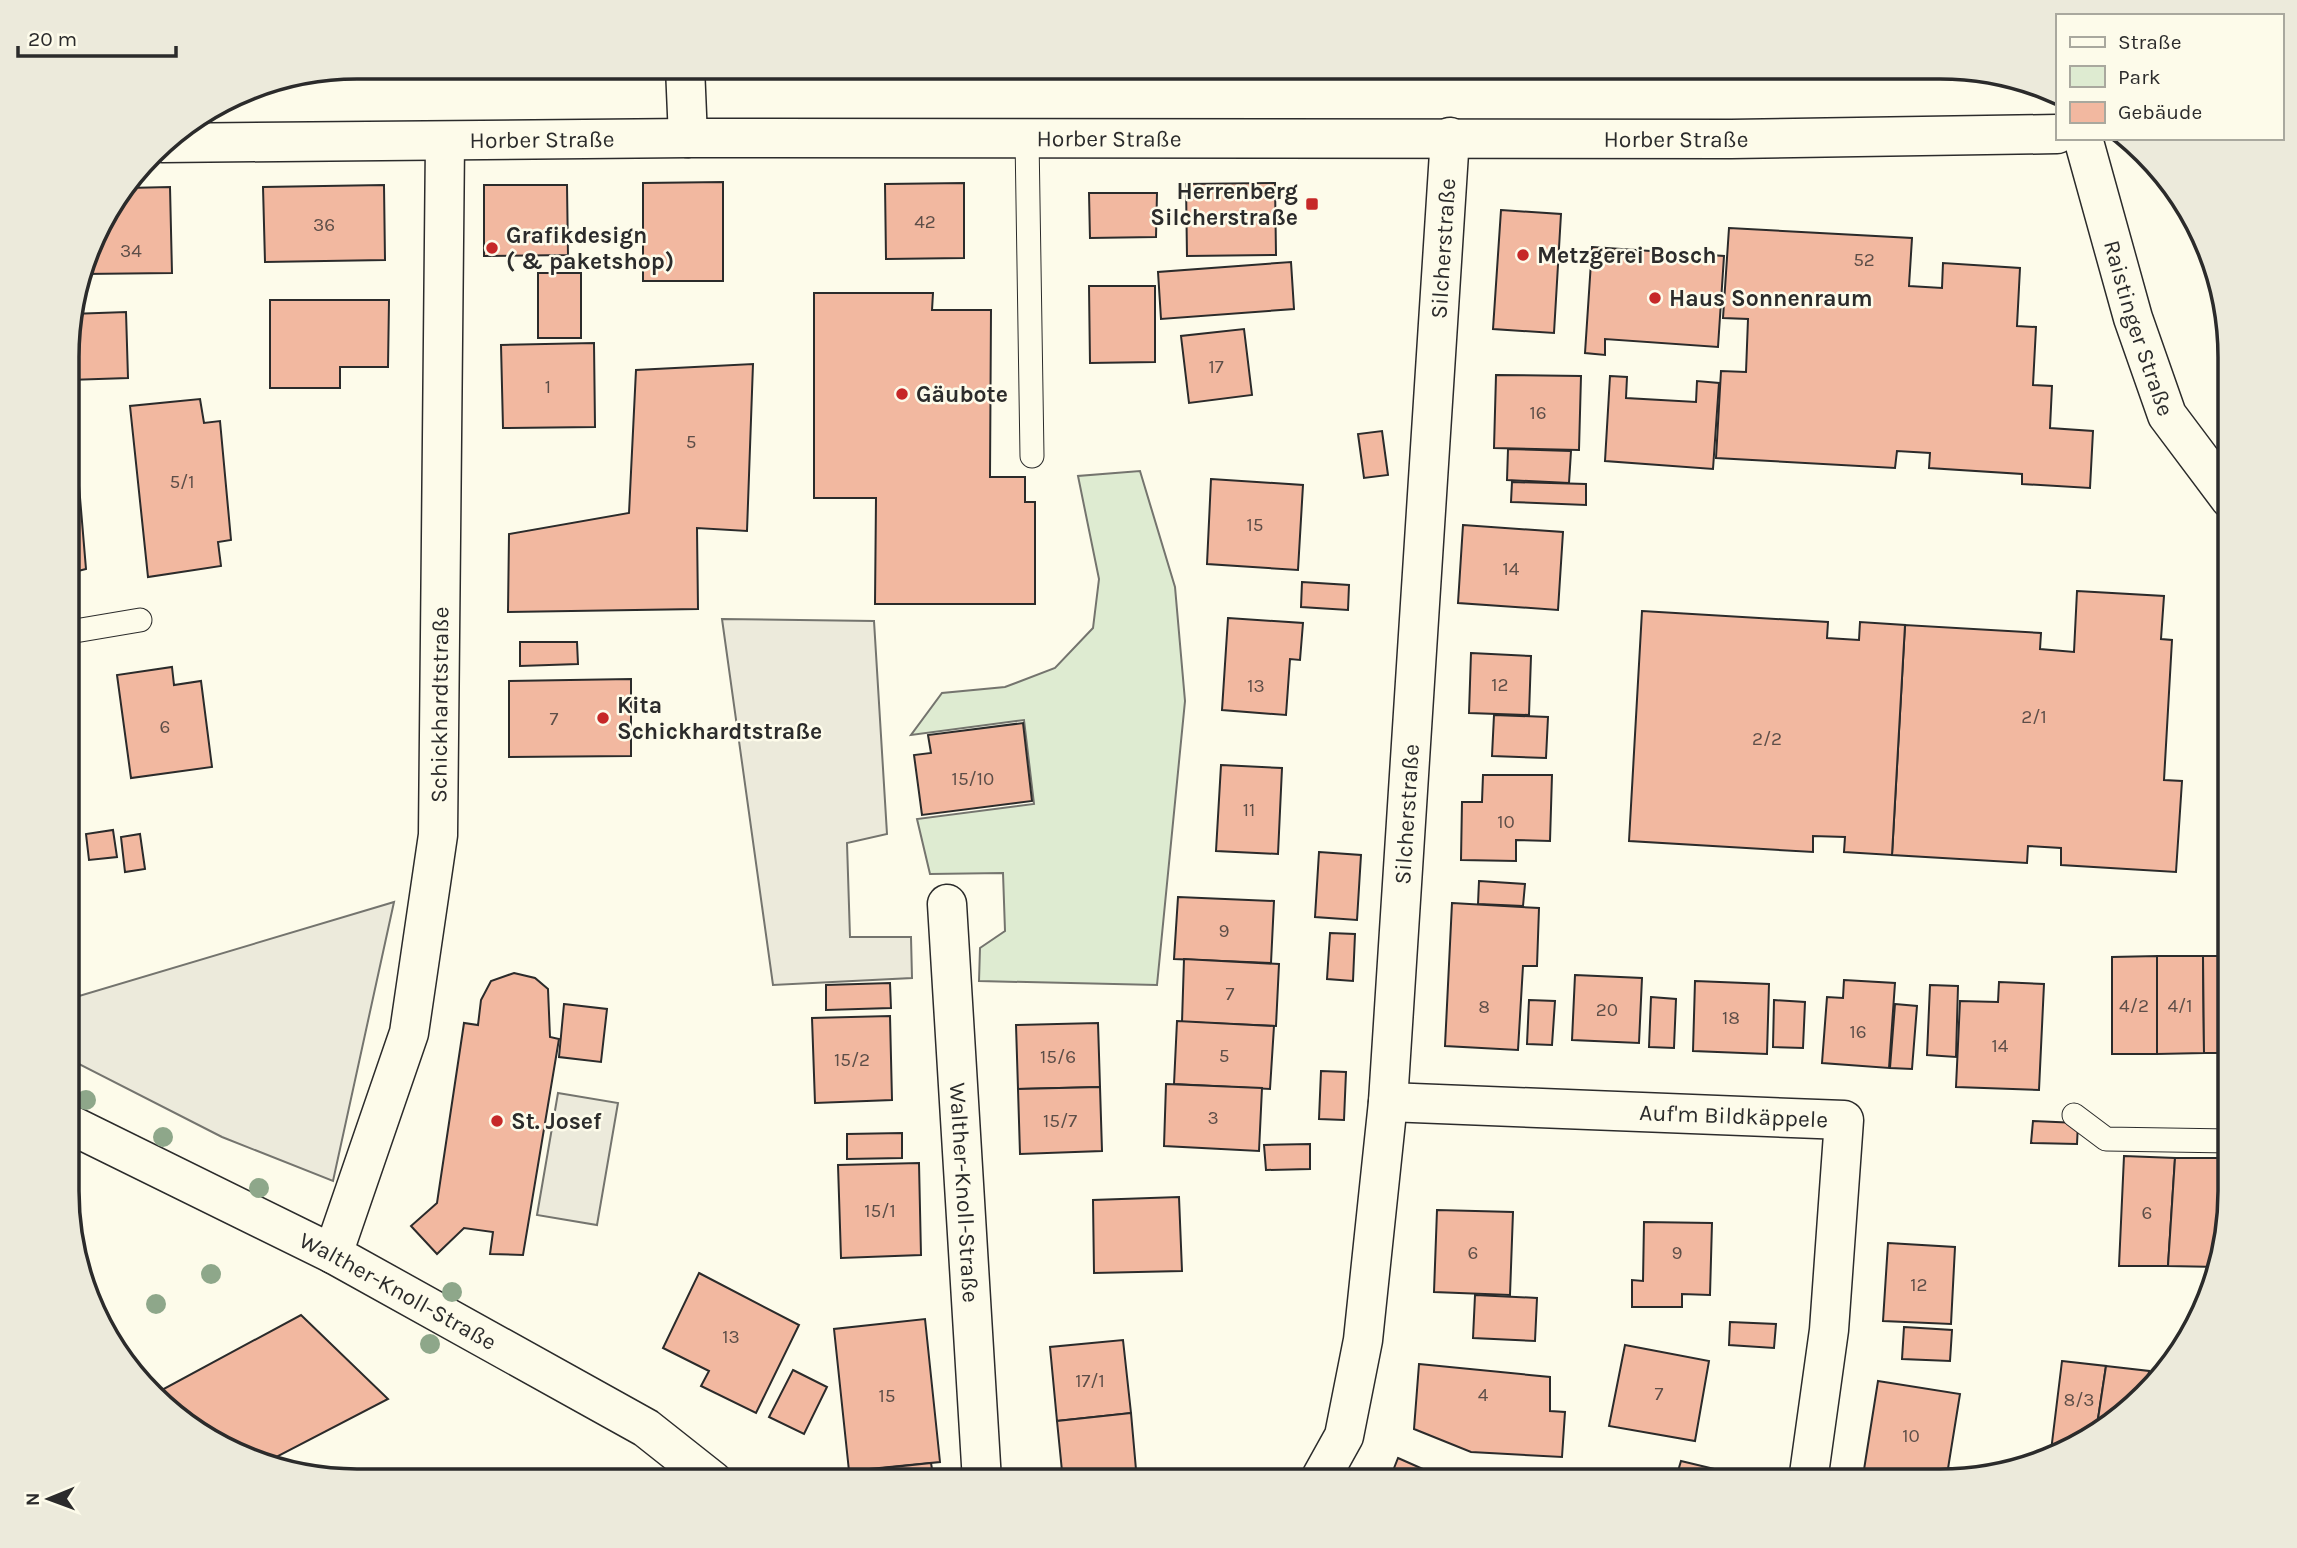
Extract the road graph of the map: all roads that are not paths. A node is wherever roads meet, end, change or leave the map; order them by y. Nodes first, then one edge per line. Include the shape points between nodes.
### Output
1 (686, 79) edge
2 (2056, 134) edge
3 (1450, 137) junction
4 (688, 138) junction
5 (1027, 138) junction
6 (2085, 140) edge
7 (445, 142) junction
8 (179, 143) edge
9 (1032, 456) dead end
10 (2218, 483) edge
11 (139, 620) dead end
12 (79, 630) edge
13 (947, 904) dead end
14 (1388, 1102) junction
15 (2074, 1115) dead end
16 (79, 1129) edge
17 (2218, 1140) edge
18 (332, 1254) junction
19 (698, 1469) edge
20 (981, 1469) edge
21 (1326, 1469) edge
22 (1810, 1469) edge

1 - 4 street
2 - 3 street, Horber Straße
3 - 5 street, Horber Straße
3 - 14 street, Silcherstraße
4 - 5 street, Horber Straße
4 - 7 street, Horber Straße
5 - 9 lane
6 - 10 street, Raistinger Straße via 2133,318 2167,415
7 - 8 street, Horber Straße
7 - 18 street, Schickhardtstraße via 438,835 409,1033
11 - 12 lane
13 - 20 street, Walther-Knoll-Straße
14 - 21 street, Silcherstraße via 1363,1340 1344,1436
14 - 22 street, Auf'm Bildkäppele via 1844,1120 1829,1330
15 - 17 lane via 2106,1139
16 - 18 street, Walther-Knoll-Straße
18 - 19 street, Walther-Knoll-Straße via 646,1428

